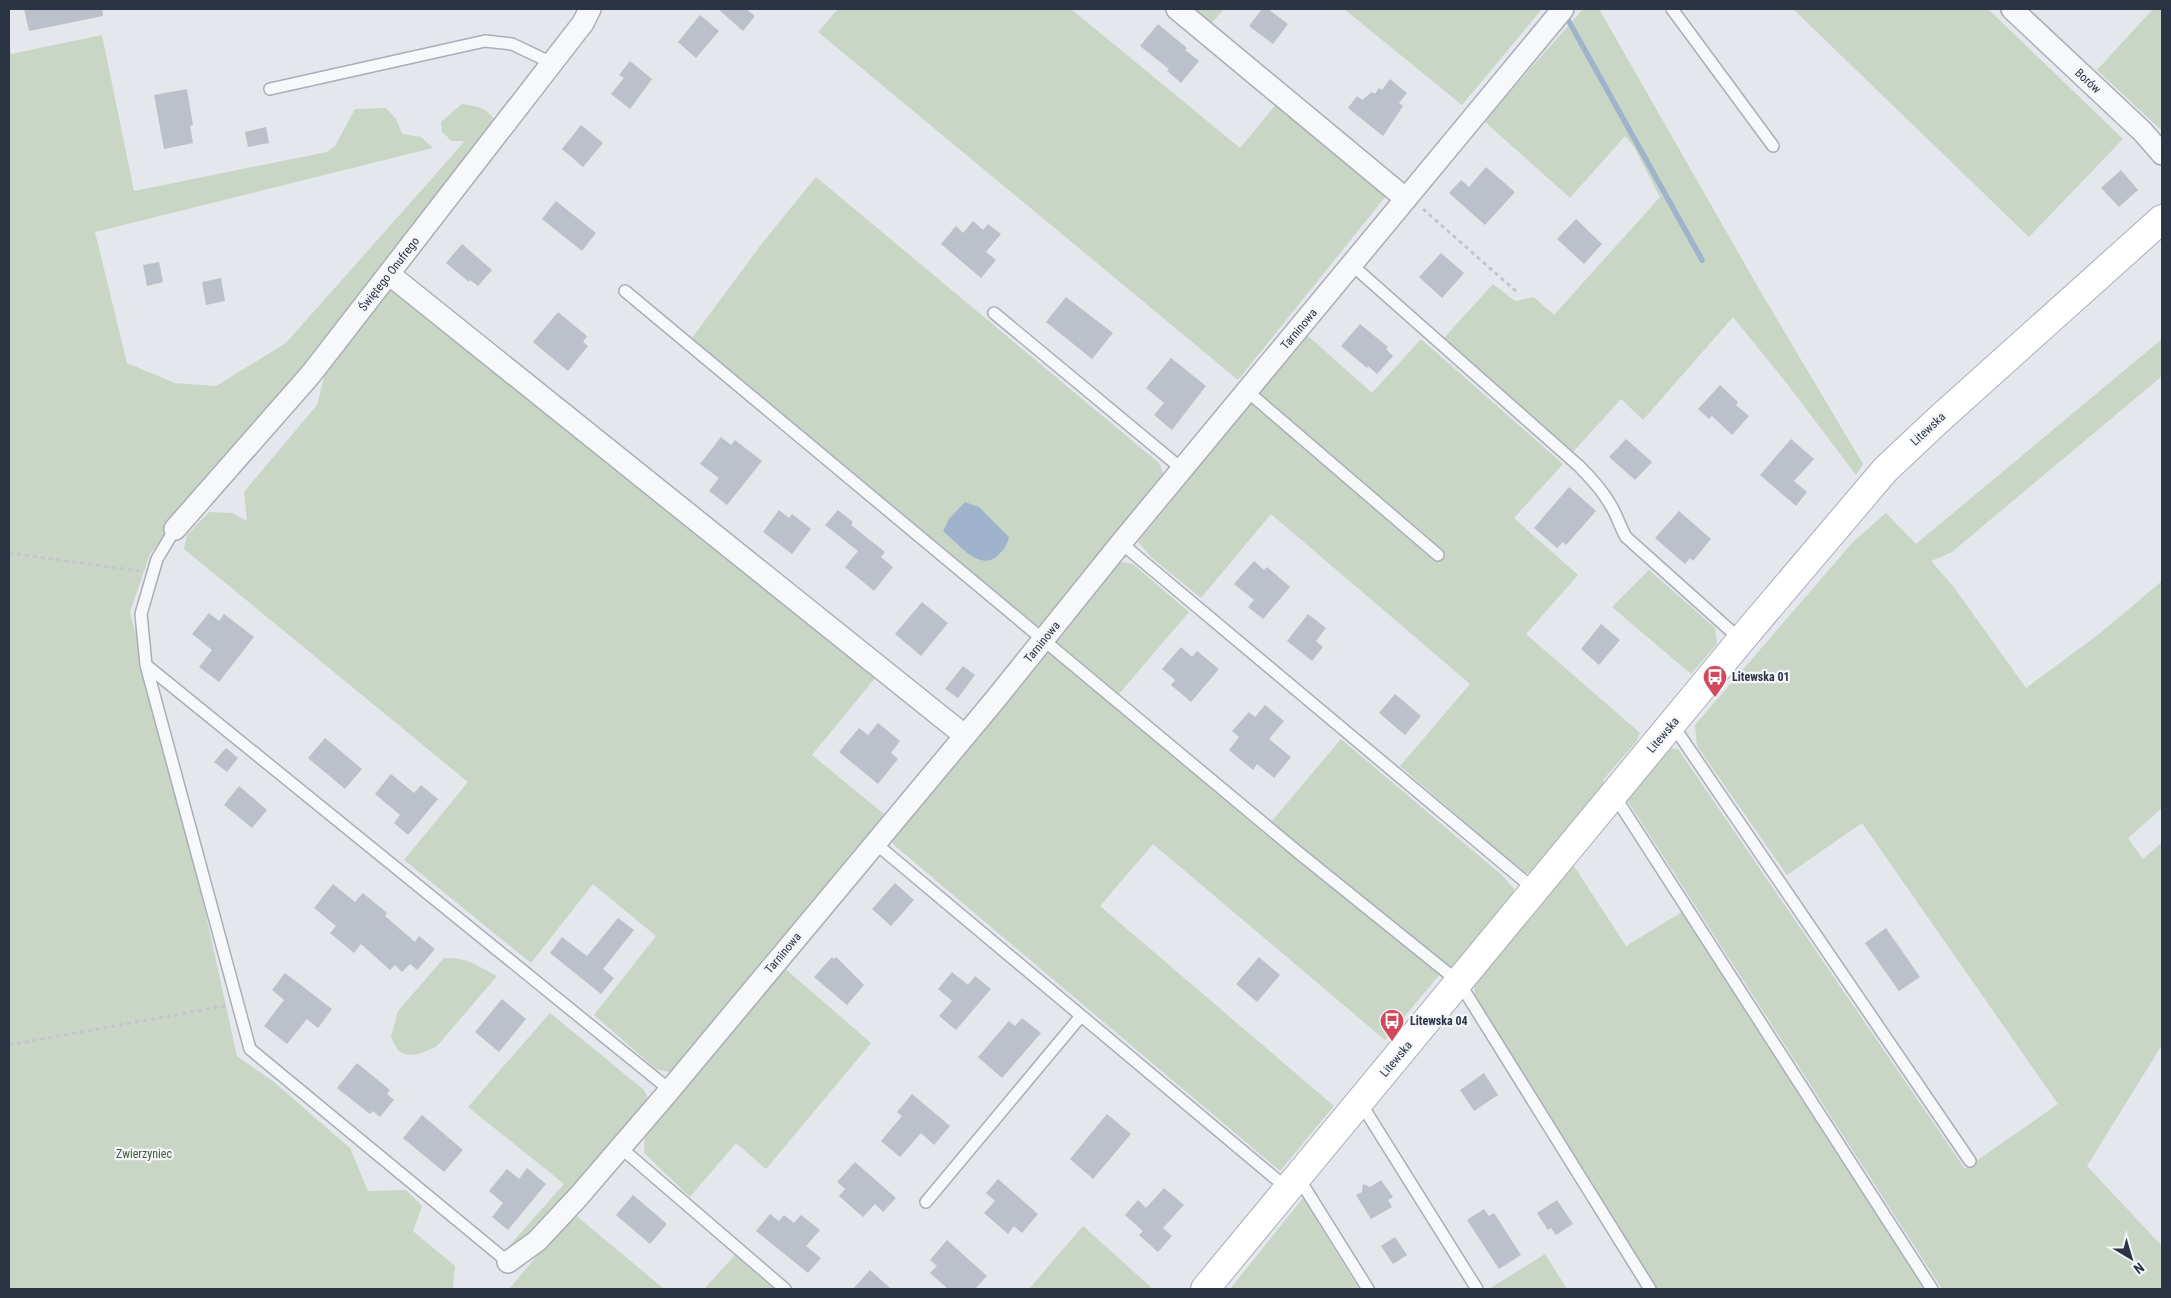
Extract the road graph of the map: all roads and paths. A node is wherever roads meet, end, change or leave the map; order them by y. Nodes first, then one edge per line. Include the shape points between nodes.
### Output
1 (590, 9) edge
2 (1177, 9) edge
3 (1563, 9) edge
4 (1672, 9) edge
5 (2012, 9) edge
6 (552, 63) junction
7 (270, 89) dead end
8 (1773, 146) dead end
9 (2162, 154) edge
10 (1407, 197) junction
11 (2162, 219) edge
12 (1352, 265) junction
13 (389, 274) junction
14 (625, 291) dead end
15 (1518, 293) dead end
16 (994, 313) dead end
17 (1246, 391) junction
18 (1182, 469) junction
19 (175, 529) joint
20 (1121, 542) junction
21 (9, 553) edge
22 (1438, 556) dead end
23 (152, 573) junction
24 (1044, 639) junction
25 (1741, 640) junction
26 (146, 665) junction
27 (1672, 724) junction
28 (964, 735) junction
29 (1614, 795) junction
30 (875, 843) junction
31 (1535, 890) junction
32 (1459, 982) junction
33 (238, 1004) junction
34 (1082, 1016) junction
35 (9, 1045) edge
36 (670, 1090) junction
37 (1360, 1102) junction
38 (621, 1148) junction
39 (1970, 1161) dead end
40 (1293, 1183) junction
41 (926, 1202) dead end
42 (508, 1262) joint
43 (785, 1289) edge
44 (1205, 1289) edge
45 (1368, 1289) edge
46 (1477, 1289) edge
47 (1650, 1289) edge
48 (1932, 1289) edge

1 - 6 street, Świętego Onufrego
2 - 10 street
3 - 10 street, Tarninowa
4 - 8 lane
5 - 9 street, Borów via 2143,132
6 - 7 lane via 512,44 485,41
6 - 13 street, Świętego Onufrego
10 - 12 street, Tarninowa
10 - 15 path
11 - 25 street, Litewska via 1885,470
12 - 17 street, Tarninowa
12 - 25 lane via 1580,466 1600,488 1626,537
13 - 19 street, Świętego Onufrego via 311,374
13 - 28 street
14 - 24 lane
16 - 18 lane
17 - 18 street, Tarninowa
17 - 22 lane
18 - 20 street, Tarninowa
19 - 23 lane via 157,558
20 - 24 street, Tarninowa
20 - 31 lane
21 - 23 path
23 - 26 lane via 140,614
24 - 28 street, Tarninowa
24 - 32 lane
25 - 27 street, Litewska
26 - 33 lane
26 - 36 lane
27 - 29 street, Litewska
27 - 39 lane
28 - 30 street, Tarninowa
29 - 31 street, Litewska
29 - 48 lane
30 - 34 lane
30 - 36 street, Tarninowa
31 - 32 street, Litewska
32 - 37 street, Litewska
32 - 47 lane
33 - 35 path
33 - 42 lane via 250,1049
34 - 40 lane
34 - 41 lane
36 - 38 street, Tarninowa
37 - 40 street, Litewska
37 - 46 lane
38 - 42 street, Tarninowa via 537,1240
38 - 43 lane
40 - 44 street, Litewska
40 - 45 lane

